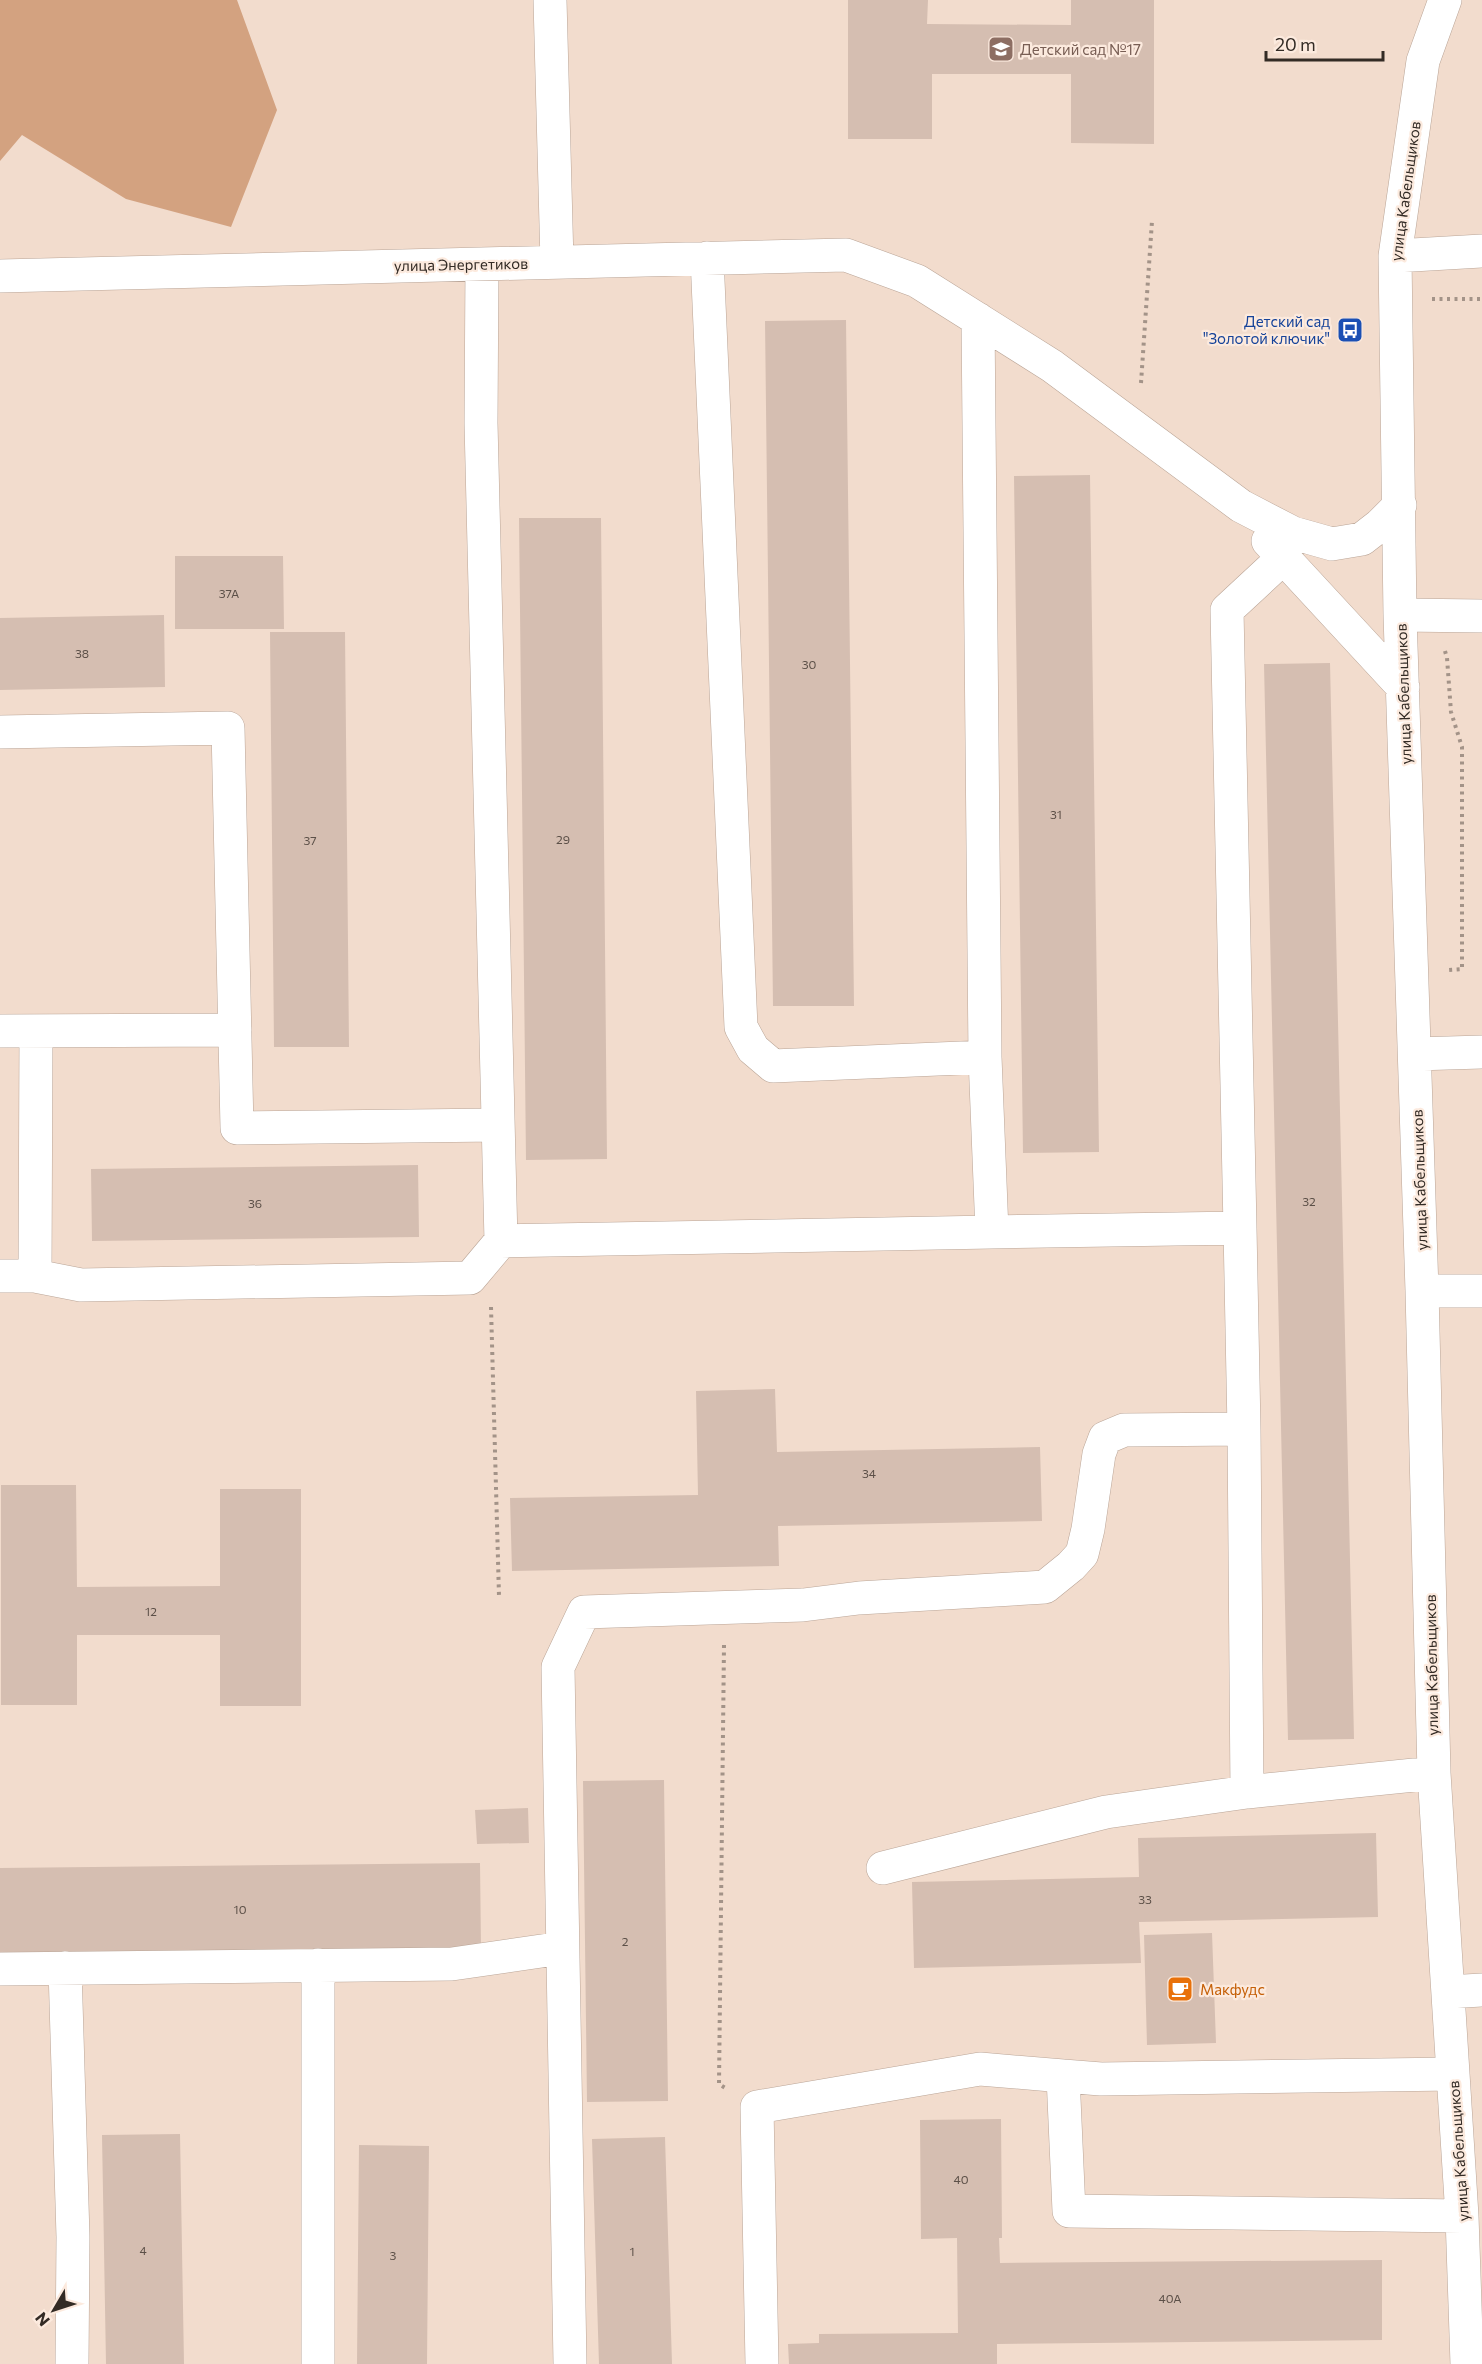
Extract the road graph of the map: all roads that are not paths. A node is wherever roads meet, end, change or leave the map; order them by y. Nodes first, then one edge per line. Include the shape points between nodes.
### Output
1 (550, 0) edge
2 (1445, 0) edge
3 (1482, 251) edge
4 (1395, 256) junction
5 (707, 258) junction
6 (557, 262) junction
7 (482, 264) junction
8 (0, 276) edge
9 (978, 319) junction
10 (1400, 505) junction
11 (1240, 506) junction
12 (1282, 558) junction
13 (1400, 615) junction
14 (1482, 616) edge
15 (1403, 687) junction
16 (0, 732) edge
17 (235, 1030) junction
18 (0, 1031) edge
19 (36, 1031) junction
20 (1482, 1052) edge
21 (1415, 1054) junction
22 (985, 1057) junction
23 (498, 1125) junction
24 (1239, 1228) junction
25 (992, 1232) junction
26 (495, 1248) junction
27 (0, 1276) edge
28 (35, 1276) junction
29 (1422, 1291) junction
30 (1482, 1291) edge
31 (1244, 1429) junction
32 (1434, 1773) junction
33 (1247, 1792) junction
34 (883, 1868) dead end
35 (562, 1948) junction
36 (318, 1965) junction
37 (65, 1968) junction
38 (0, 1969) edge
39 (1482, 1990) edge
40 (1448, 1992) junction
41 (1453, 2074) junction
42 (1063, 2076) junction
43 (1462, 2216) junction
44 (1473, 2252) edge
45 (1465, 2332) junction
46 (72, 2364) edge
47 (318, 2364) edge
48 (570, 2364) edge
49 (762, 2364) edge
50 (1455, 2364) edge
51 (1467, 2364) edge
52 (1478, 2364) edge

1 - 6 street
2 - 4 street, улица Кабельщиков via 1423,61
3 - 4 street
4 - 10 street, улица Кабельщиков
5 - 6 street, улица Энергетиков
5 - 9 street, улица Энергетиков via 846,255 917,281
5 - 22 street via 741,1027 753,1050 773,1066
6 - 7 street, улица Энергетиков
7 - 8 street, улица Энергетиков
7 - 23 street via 481,423
9 - 11 street, улица Энергетиков via 1052,366
9 - 22 street
10 - 11 street via 1362,538 1332,544 1293,533
10 - 13 street, улица Кабельщиков
11 - 12 street
12 - 15 street
12 - 24 street via 1227,610
13 - 14 street
13 - 15 street, улица Кабельщиков
15 - 21 street, улица Кабельщиков
16 - 17 street via 228,728
17 - 19 street
17 - 23 street via 237,1128
18 - 19 street
19 - 28 street
20 - 21 street
21 - 29 street, улица Кабельщиков
22 - 25 street
23 - 26 street
24 - 25 street
24 - 31 street
25 - 26 street
26 - 28 street via 470,1278 81,1285
27 - 28 street
29 - 30 street
29 - 32 street, улица Кабельщиков
31 - 33 street
31 - 35 street via 1124,1430 1105,1438 1082,1554 1045,1587 803,1605 584,1612 558,1667
32 - 33 street
32 - 40 street, улица Кабельщиков
33 - 34 street via 1106,1812
35 - 36 street via 452,1964
35 - 48 street
36 - 37 street
36 - 47 street
37 - 38 street
37 - 46 street via 73,2237
39 - 40 street
40 - 41 street, улица Кабельщиков
41 - 42 street via 1101,2079
41 - 43 street, улица Кабельщиков
42 - 43 street via 1069,2211
42 - 49 street via 980,2069 757,2107
43 - 44 street, улица Кабельщиков
44 - 45 street, улица Кабельщиков
45 - 50 street
45 - 51 street, улица Кабельщиков
45 - 52 street

